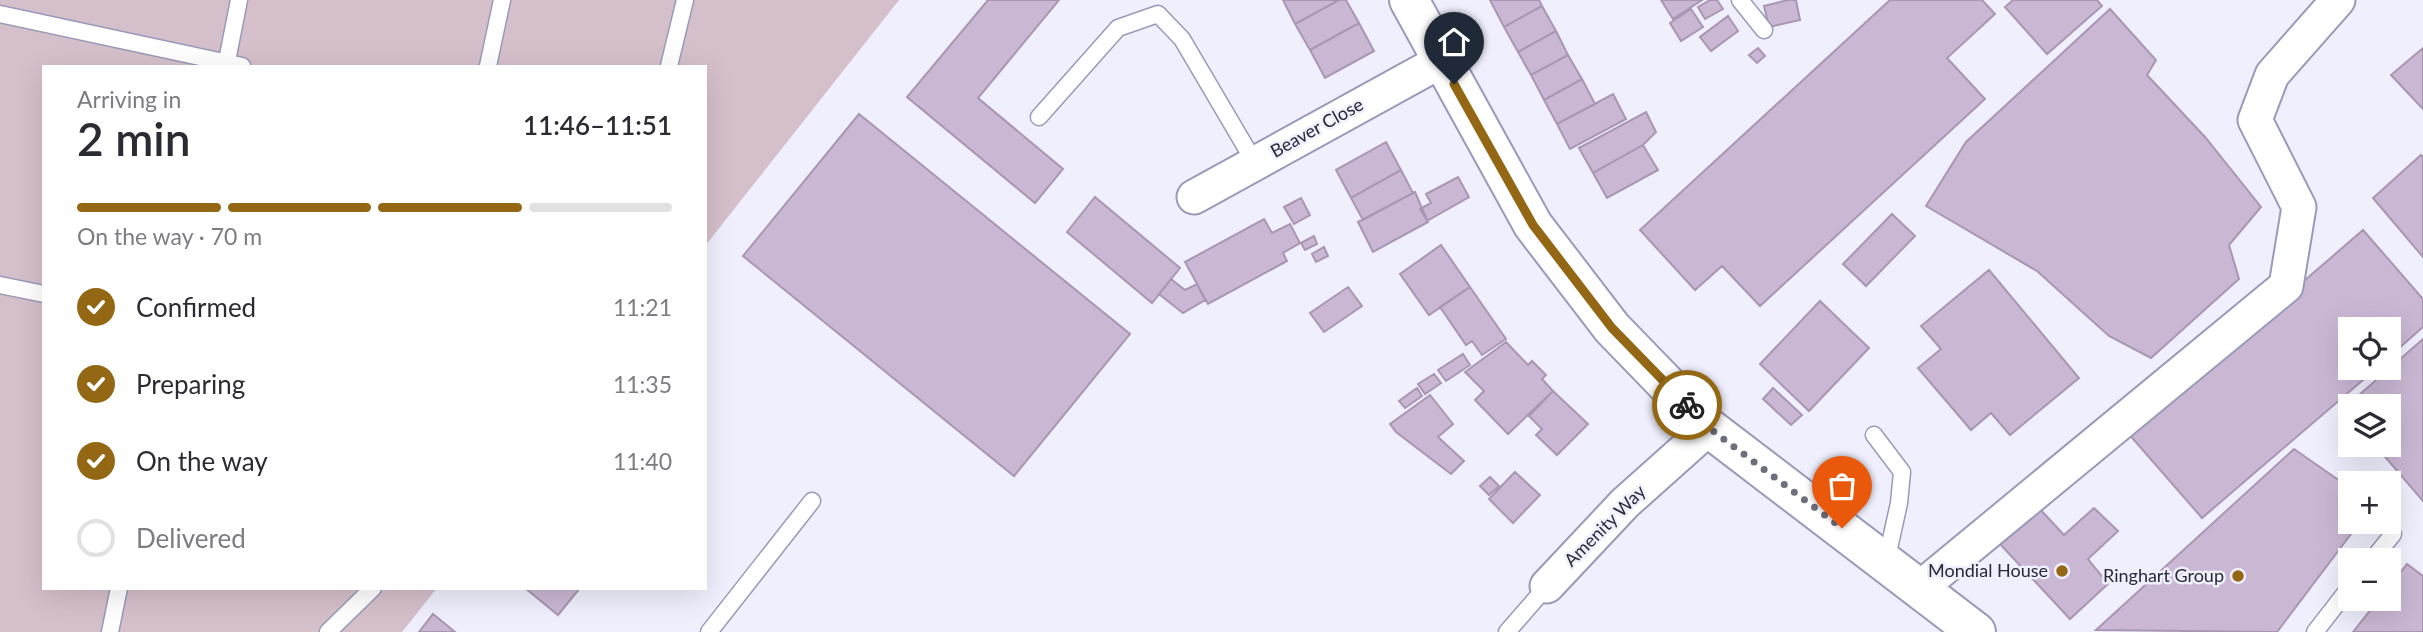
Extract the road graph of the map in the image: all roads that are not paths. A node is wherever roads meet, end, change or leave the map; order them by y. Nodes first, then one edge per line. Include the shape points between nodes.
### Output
1 (239, 0) edge
2 (502, 0) edge
3 (685, 0) edge
4 (1409, 0) edge
5 (1740, 0) edge
6 (2339, 0) edge
7 (0, 14) edge
8 (1764, 30) dead end
9 (1441, 61) junction
10 (227, 65) edge
11 (231, 65) edge
12 (488, 65) edge
13 (669, 65) edge
14 (1040, 117) dead end
15 (1255, 163) junction
16 (1195, 197) dead end
17 (0, 285) edge
18 (42, 294) edge
19 (1709, 428) junction
20 (1874, 435) dead end
21 (813, 501) dead end
22 (2393, 534) dead end
23 (2382, 548) edge
24 (1886, 562) junction
25 (1547, 586) joint
26 (1920, 588) junction
27 (119, 590) edge
28 (371, 590) edge
29 (2338, 602) edge
30 (110, 632) edge
31 (328, 632) edge
32 (709, 632) edge
33 (1507, 632) edge
34 (1976, 632) edge
35 (2315, 632) edge

1 - 11 lane
2 - 12 lane
3 - 13 lane
4 - 9 street
5 - 8 lane
6 - 26 street via 2272,75 2255,120 2299,207 2286,286
7 - 10 lane
9 - 15 street, Beaver Close
9 - 19 street via 1533,225 1612,328
14 - 15 lane via 1118,28 1158,14 1182,38
15 - 16 street, Beaver Close
17 - 18 lane
19 - 24 street
19 - 25 street, Amenity Way via 1625,503
20 - 24 lane via 1902,472
21 - 32 lane
22 - 23 lane
24 - 26 street
25 - 33 lane, Amenity Way
26 - 34 street
27 - 30 lane
28 - 31 lane
29 - 35 lane

